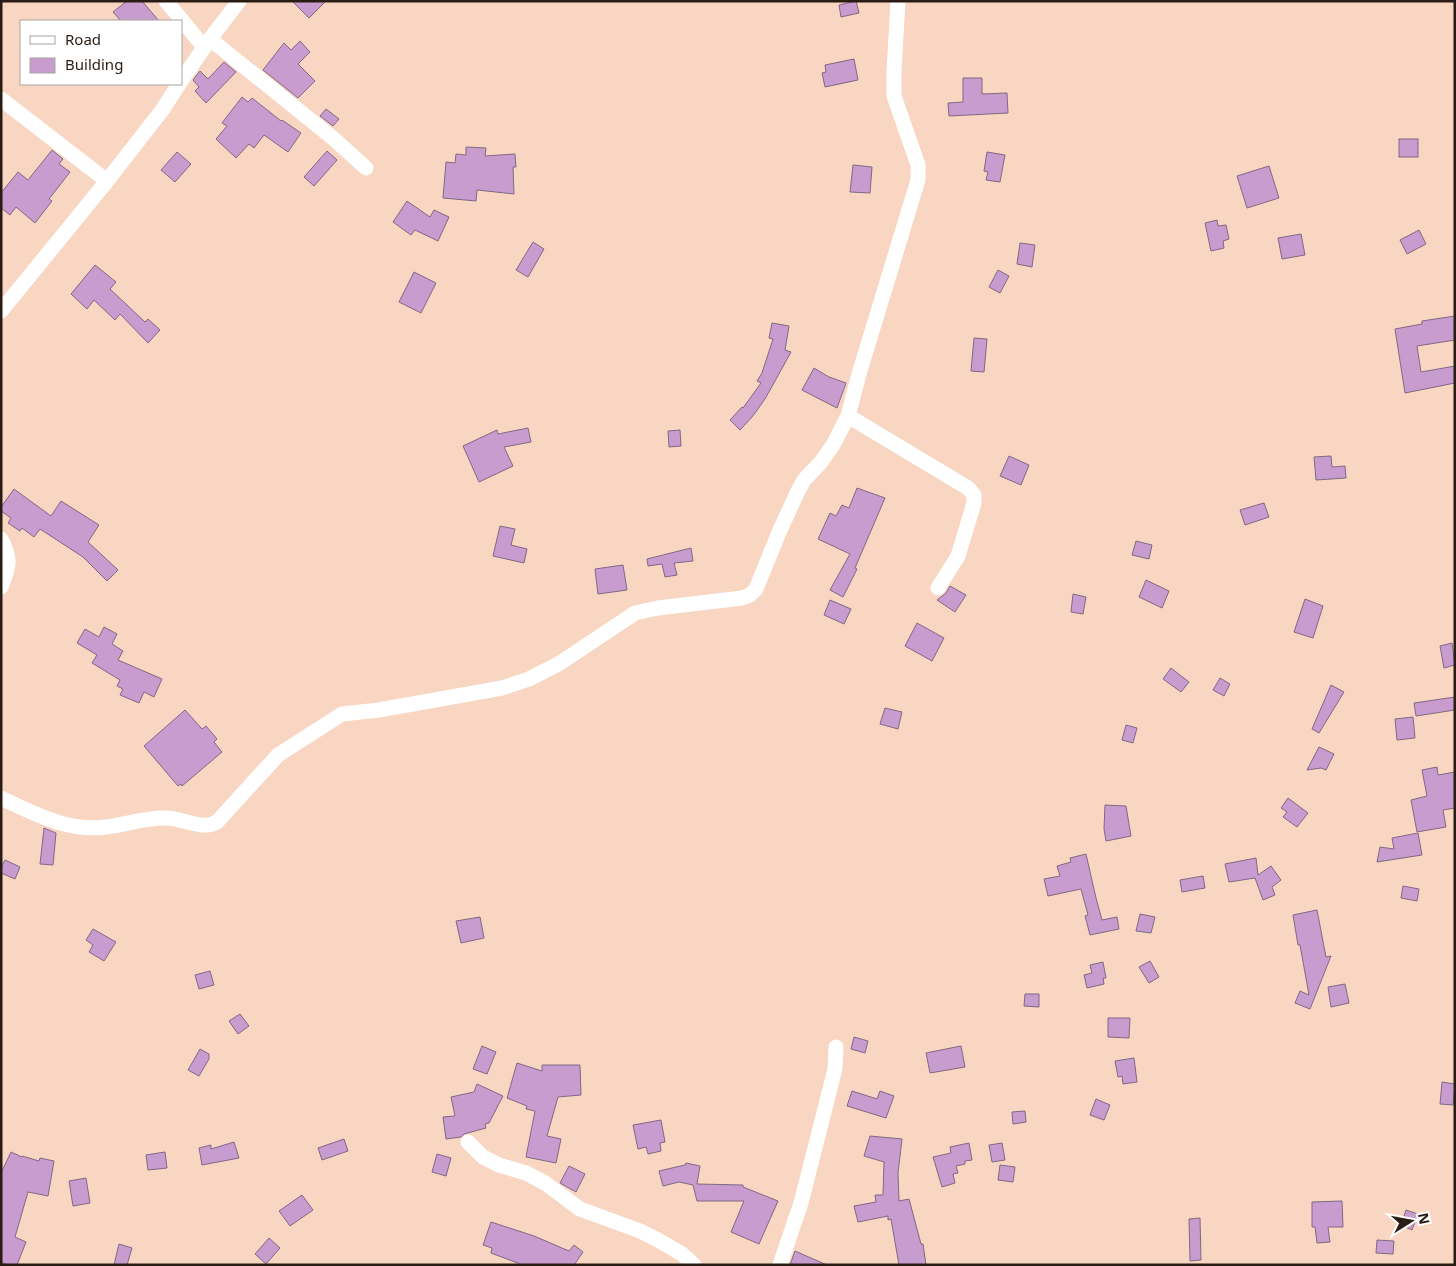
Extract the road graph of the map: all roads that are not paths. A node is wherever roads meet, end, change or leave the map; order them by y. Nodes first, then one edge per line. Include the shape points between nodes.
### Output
1 (166, 1) edge
2 (239, 1) edge
3 (898, 1) edge
4 (207, 43) junction
5 (182, 79) edge
6 (178, 85) edge
7 (1, 99) edge
8 (366, 168) dead end
9 (107, 181) junction
10 (1, 311) edge
11 (848, 416) junction
12 (1, 539) edge
13 (1, 587) edge
14 (938, 588) dead end
15 (1, 798) edge
16 (836, 1047) dead end
17 (468, 1142) dead end
18 (694, 1265) edge
19 (780, 1265) edge

1 - 4 street
2 - 4 street
3 - 11 street via 894,96 914,150 918,180
4 - 5 street
4 - 8 street via 334,139
6 - 9 street
7 - 9 street
9 - 10 street
11 - 14 street via 968,488 974,495 958,556
11 - 15 street via 833,445 804,480 756,589 750,595 635,613 560,663 502,688 342,714 278,755 212,825 164,818 82,829 60,824
12 - 13 street via 9,553 8,569
16 - 19 street via 835,1069 801,1203
17 - 18 street via 499,1165 545,1183 580,1209 658,1240

